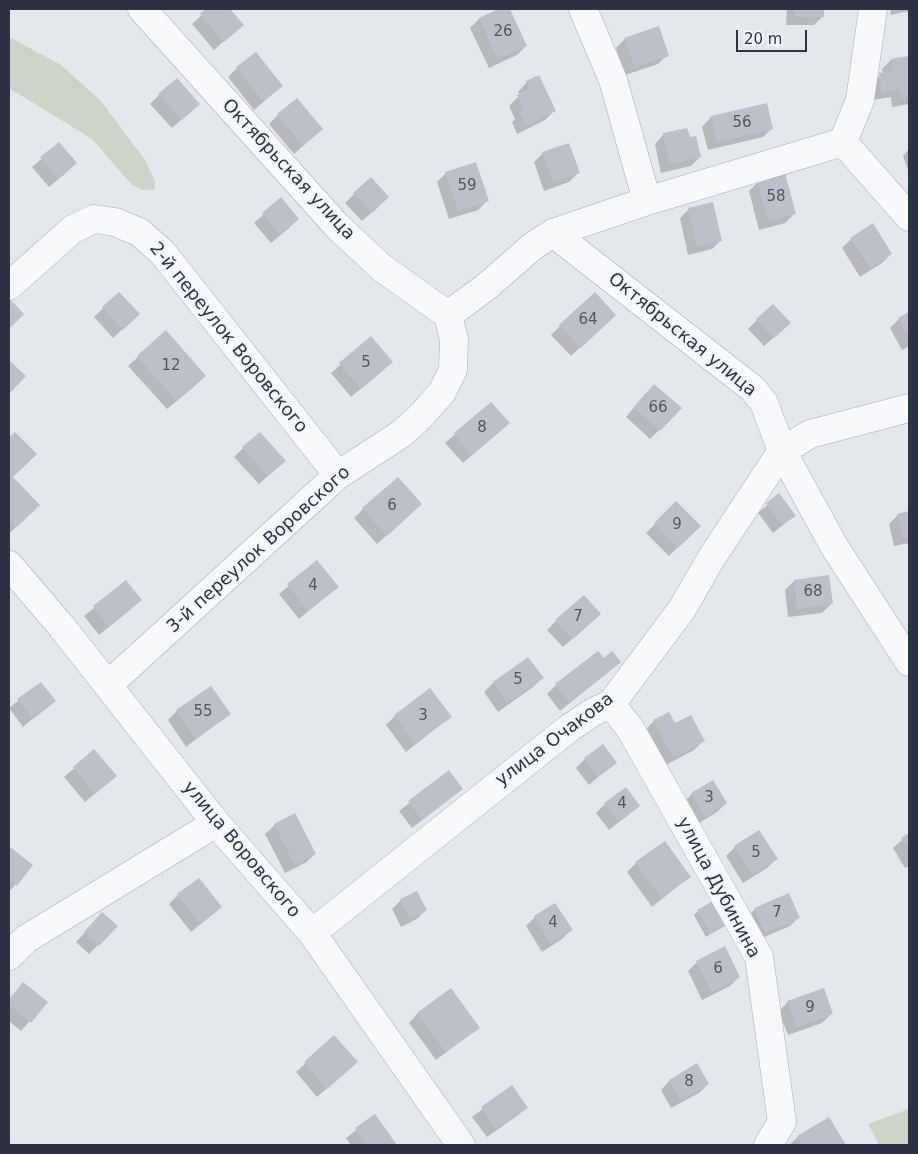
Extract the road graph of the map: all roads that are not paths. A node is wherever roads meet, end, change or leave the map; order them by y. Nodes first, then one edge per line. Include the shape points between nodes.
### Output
1 (142, 9) edge
2 (582, 9) edge
3 (873, 9) edge
4 (843, 142) junction
5 (647, 201) junction
6 (909, 218) edge
7 (553, 233) junction
8 (9, 286) edge
9 (448, 315) junction
10 (909, 408) edge
11 (782, 451) junction
12 (338, 475) junction
13 (9, 565) edge
14 (909, 662) edge
15 (108, 685) junction
16 (611, 704) junction
17 (216, 823) junction
18 (312, 933) junction
19 (14, 941) edge
20 (461, 1145) edge
21 (768, 1145) edge

1 - 9 street, Октябрьская улица via 338,227 382,268
2 - 5 street via 613,80
3 - 4 street via 860,100
4 - 5 street
4 - 6 street
5 - 7 street
7 - 9 street
7 - 11 street, Октябрьская улица via 753,390 764,402
8 - 12 street, 2-й переулок Воровского via 73,229 94,219 115,222 139,232 162,252
9 - 12 street, 3-й переулок Воровского via 454,340 453,370 442,392 401,434
10 - 11 street via 810,434
11 - 14 street, Октябрьская улица via 834,546
11 - 16 street, улица Очакова via 682,609
12 - 15 street, 3-й переулок Воровского
13 - 15 street, улица Воровского
15 - 17 street, улица Воровского
16 - 18 street, улица Очакова via 593,712 552,742
16 - 21 street, улица Дубинина via 631,730 759,957 782,1122
17 - 18 street, улица Воровского
17 - 19 street
18 - 20 street, улица Воровского

